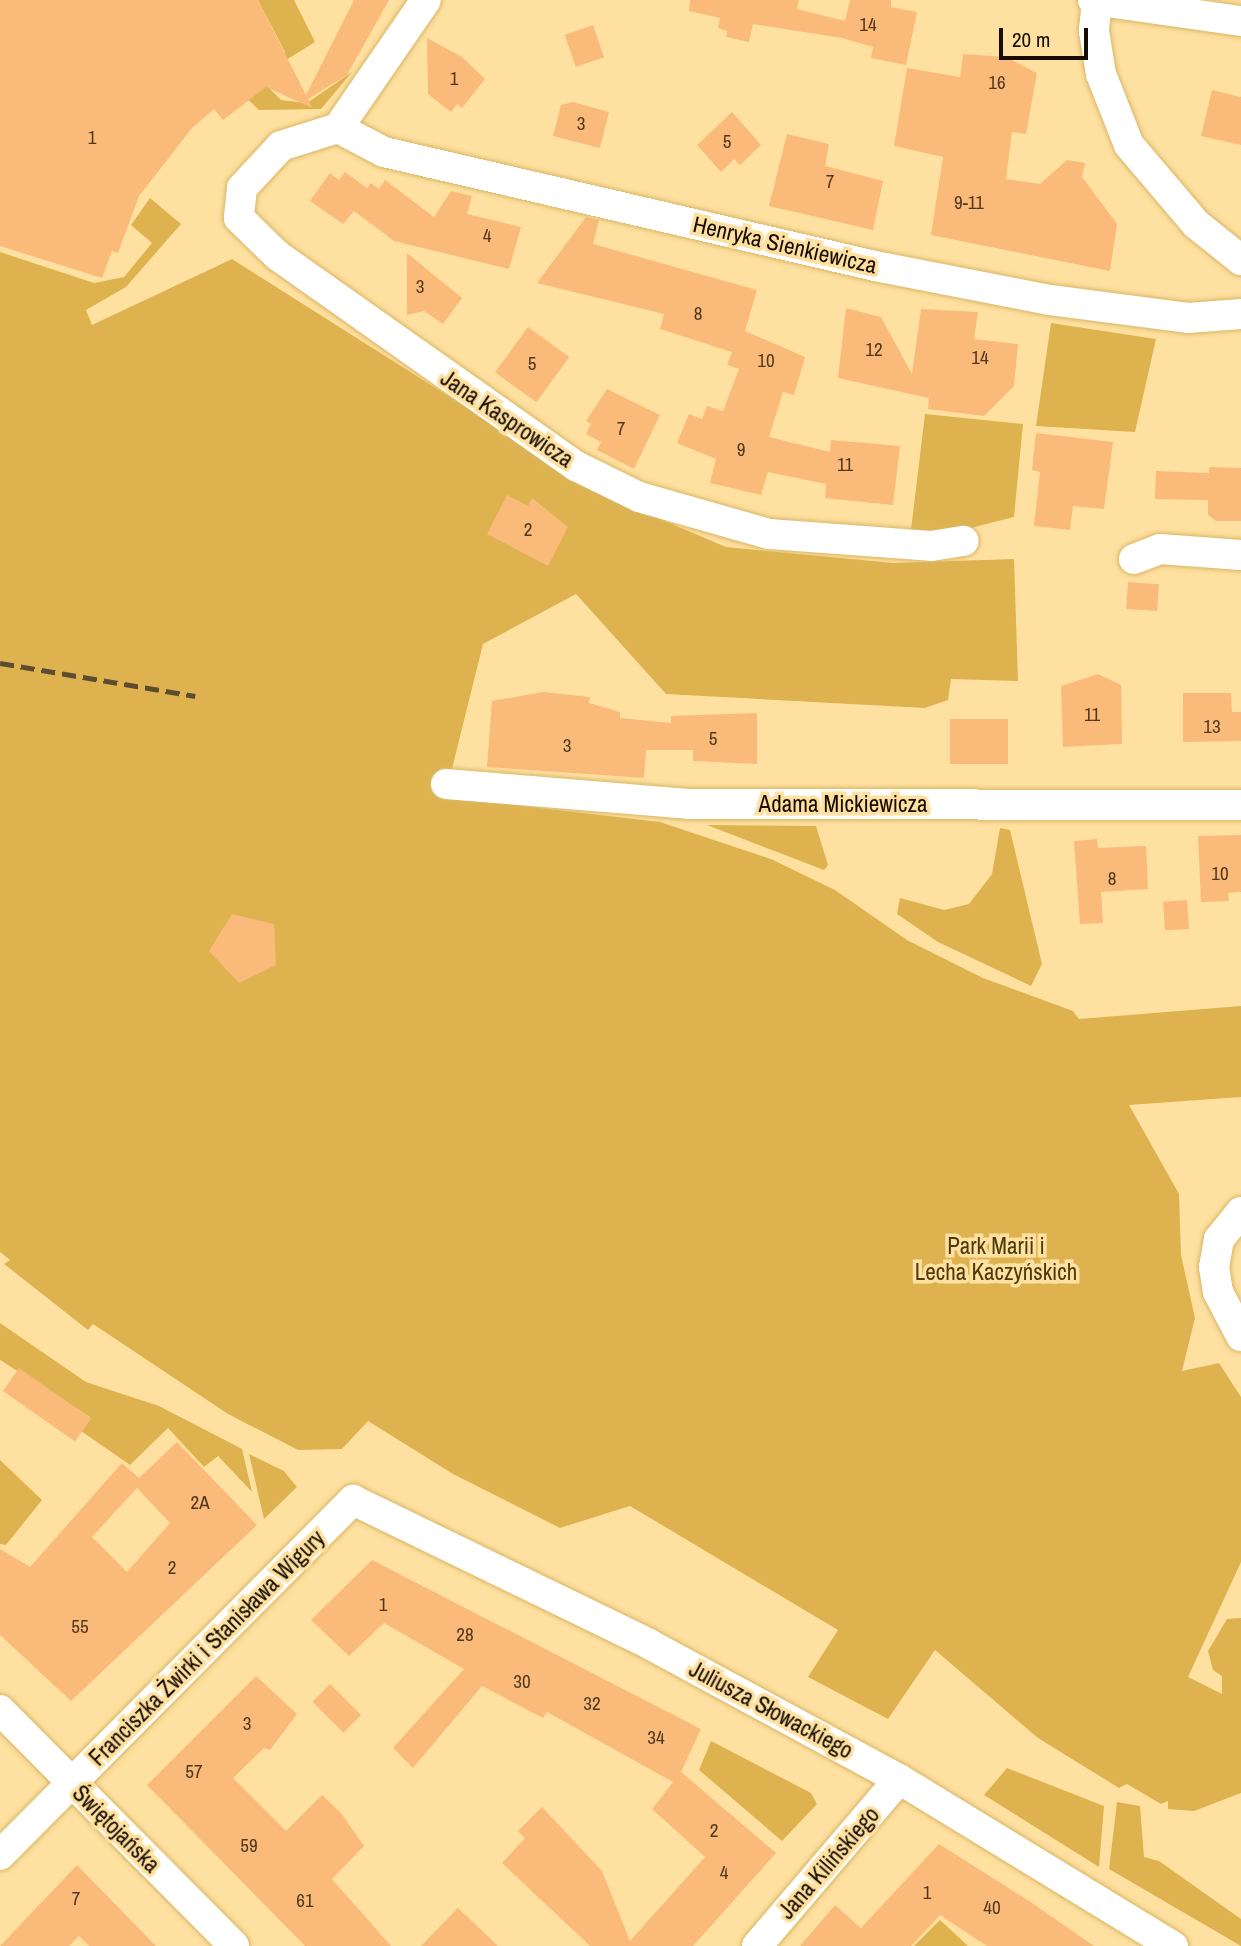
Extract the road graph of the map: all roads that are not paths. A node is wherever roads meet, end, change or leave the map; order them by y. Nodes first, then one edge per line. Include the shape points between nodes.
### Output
1 (426, 0) edge
2 (1095, 0) edge
3 (1241, 21) edge
4 (338, 128) junction
5 (1241, 260) edge
6 (1241, 314) edge
7 (964, 541) dead end
8 (1241, 555) edge
9 (1134, 559) dead end
10 (446, 784) dead end
11 (1241, 805) edge
12 (1241, 1212) edge
13 (1241, 1336) edge
14 (354, 1500) joint
15 (0, 1710) edge
16 (899, 1779) junction
17 (71, 1784) junction
18 (0, 1855) edge
19 (234, 1946) edge
20 (757, 1946) edge
21 (1174, 1946) edge

1 - 4 street
2 - 3 street
2 - 5 street via 1101,75 1129,145 1196,224
4 - 6 street, Henryka Sienkiewicza via 384,152 875,266 1050,300 1188,318
4 - 7 street, Jana Kasprowicza via 281,146 242,188 239,218 278,256 576,467 639,497 769,534 931,547
8 - 9 street via 1160,550
10 - 11 street, Adama Mickiewicza via 688,804
12 - 13 street via 1219,1239 1214,1267 1223,1305
14 - 16 street, Juliusza Słowackiego via 649,1644
14 - 17 street, Franciszka Żwirki i Stanisława Wigury
15 - 17 street, Świętojańska
16 - 20 street, Jana Kilińskiego
16 - 21 street, Juliusza Słowackiego
17 - 18 street, Franciszka Żwirki i Stanisława Wigury
17 - 19 street, Świętojańska

